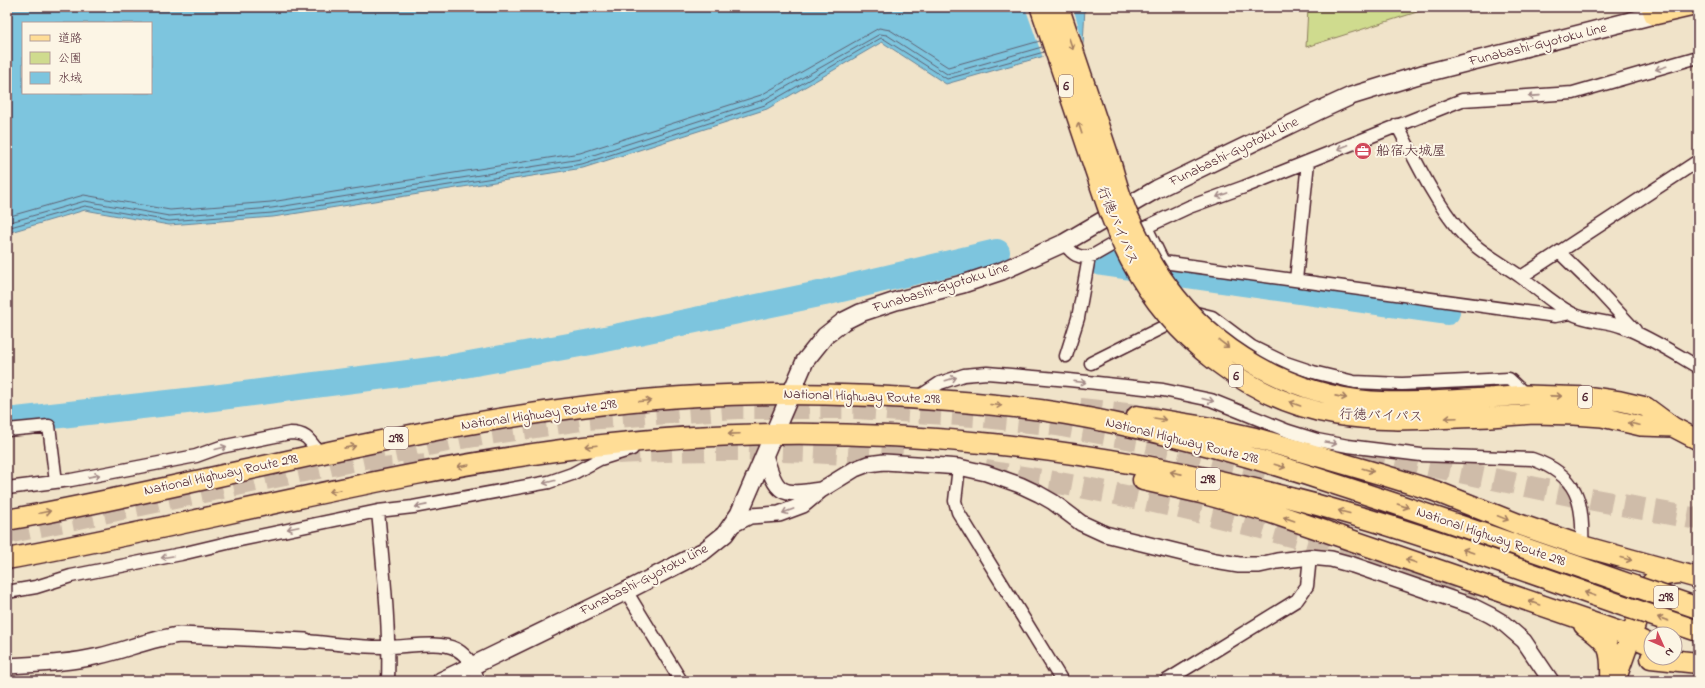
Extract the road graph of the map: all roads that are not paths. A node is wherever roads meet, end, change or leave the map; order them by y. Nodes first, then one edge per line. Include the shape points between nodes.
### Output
1 (1040, 7) edge
2 (1059, 7) edge
3 (1689, 7) edge
4 (1653, 11) edge
5 (1698, 57) edge
6 (1397, 126) junction
7 (1698, 161) edge
8 (1308, 162) junction
9 (1146, 227) junction
10 (1129, 235) junction
11 (1064, 243) junction
12 (1559, 252) junction
13 (1089, 257) junction
14 (1521, 277) junction
15 (1296, 280) junction
16 (1570, 313) junction
17 (1183, 318) junction
18 (1636, 332) junction
19 (1066, 356) dead end
20 (1091, 363) dead end
21 (1698, 367) edge
22 (789, 394) junction
23 (1526, 396) junction
24 (917, 398) junction
25 (1065, 414) junction
26 (1673, 427) junction
27 (7, 430) edge
28 (774, 434) junction
29 (664, 439) junction
30 (1698, 440) edge
31 (995, 444) junction
32 (319, 453) junction
33 (765, 455) junction
34 (959, 468) junction
35 (56, 482) junction
36 (7, 488) edge
37 (821, 490) junction
38 (378, 510) junction
39 (7, 520) edge
40 (732, 525) junction
41 (1582, 546) junction
42 (1310, 557) junction
43 (7, 559) edge
44 (1689, 575) edge
45 (626, 591) junction
46 (7, 592) edge
47 (1698, 608) edge
48 (1571, 616) junction
49 (1698, 631) edge
50 (1631, 636) junction
51 (306, 641) joint
52 (1643, 641) edge
53 (389, 647) junction
54 (1683, 656) edge
55 (1643, 660) edge
56 (1683, 660) edge
57 (1698, 661) edge
58 (472, 665) junction
59 (7, 666) edge
60 (388, 681) edge
61 (441, 681) edge
62 (478, 681) edge
63 (681, 681) edge
64 (1062, 681) edge
65 (1166, 681) edge
66 (1551, 681) edge
67 (1611, 681) edge
68 (1616, 681) edge

26 -> 1 main road, 行徳バイパス / 6, bridge via 1641,426 1574,415 1401,419 1336,415 1270,394 1229,371 1198,348 1175,325 1155,302 1130,260 1106,205
2 -> 23 main road, 行徳バイパス / 6, bridge via 1129,217 1167,286 1218,339 1263,370 1311,389 1342,397 1396,402
3 - 4 main road
4 - 11 main road, Funabashi-Gyotoku Line via 1351,96 1157,189
5 -> 6 street via 1573,93 1462,100
6 -> 8 street
6 - 14 street via 1423,174 1459,231 1488,256
7 - 12 street
8 -> 9 street via 1188,207
8 - 15 street
9 - 10 street
9 - 15 street via 1163,262
10 - 13 street
10 - 17 street via 1160,290
11 - 13 street via 1072,253
11 - 22 main road, Funabashi-Gyotoku Line via 1002,271 860,313 844,321 809,355
12 - 14 street
12 - 18 street
13 - 19 street via 1078,318
14 - 16 street
15 - 16 street via 1555,316
16 - 18 street via 1583,319 1621,326
17 - 20 street
17 - 23 street via 1196,313 1212,317 1252,347 1283,362 1354,382 1402,384 1508,379
18 - 21 street
22 - 24 highway, National Highway Route 298 / 298
22 - 28 main road, Funabashi-Gyotoku Line
32 -> 22 highway, National Highway Route 298 / 298 via 459,426 586,407 694,396
23 -> 26 main road, 行徳バイパス / 6 via 1592,397 1646,407
24 -> 25 highway, National Highway Route 298 / 298 via 1010,406
24 -> 41 street via 940,383 964,375 987,373 1068,380 1163,390 1211,400 1310,438 1348,446 1420,456 1532,459 1557,470 1573,487 1582,514
25 -> 41 highway, 298 via 1141,416 1255,438 1435,491
25 -> 47 highway, National Highway Route 298 / 298, bridge via 1154,432 1279,466 1386,500
26 - 30 main road, 行徳バイパス / 6
27 - 35 street via 49,426
28 -> 29 highway, National Highway Route 298 / 298
28 - 31 highway, National Highway Route 298 / 298 via 879,435
28 - 33 main road, Funabashi-Gyotoku Line
29 -> 38 street via 600,459 572,474 549,482 413,507
29 -> 43 highway, National Highway Route 298 / 298 via 562,450 434,471
48 -> 31 highway, 298 via 1269,512 1201,493 1100,472
49 -> 31 highway, National Highway Route 298 / 298, bridge via 1439,542 1276,494 1134,465
35 -> 32 street via 196,456 290,433 299,433 307,437
39 -> 32 highway, National Highway Route 298 / 298
33 - 37 street via 772,477 781,490 796,494
33 - 40 main road, Funabashi-Gyotoku Line via 745,504
34 - 37 street via 884,462 868,464
34 - 42 street via 986,473 1020,485 1053,502 1094,530 1105,534 1239,565 1259,565 1277,560
34 - 64 street via 955,501 958,512
35 - 36 street
37 -> 40 street via 803,505 779,514 750,516
38 -> 46 street
38 - 53 street
40 - 45 main road, Funabashi-Gyotoku Line via 704,551
41 -> 44 highway, 298
42 - 65 street via 1307,586 1297,600
42 - 66 street via 1353,565 1472,606 1490,615 1524,641
44 - 50 highway via 1666,574 1652,582
45 - 58 main road, Funabashi-Gyotoku Line
45 - 63 street
48 - 50 highway, 298
48 - 67 highway via 1600,636 1608,646 1612,661
50 - 52 highway, 298
50 - 68 highway
51 - 53 street
51 - 59 street via 180,636 159,638 59,663
53 - 58 street via 426,644 446,646 455,648
53 - 60 street
54 - 57 highway
55 - 68 highway
56 - 57 highway
58 - 61 main road, Funabashi-Gyotoku Line
58 - 62 street

